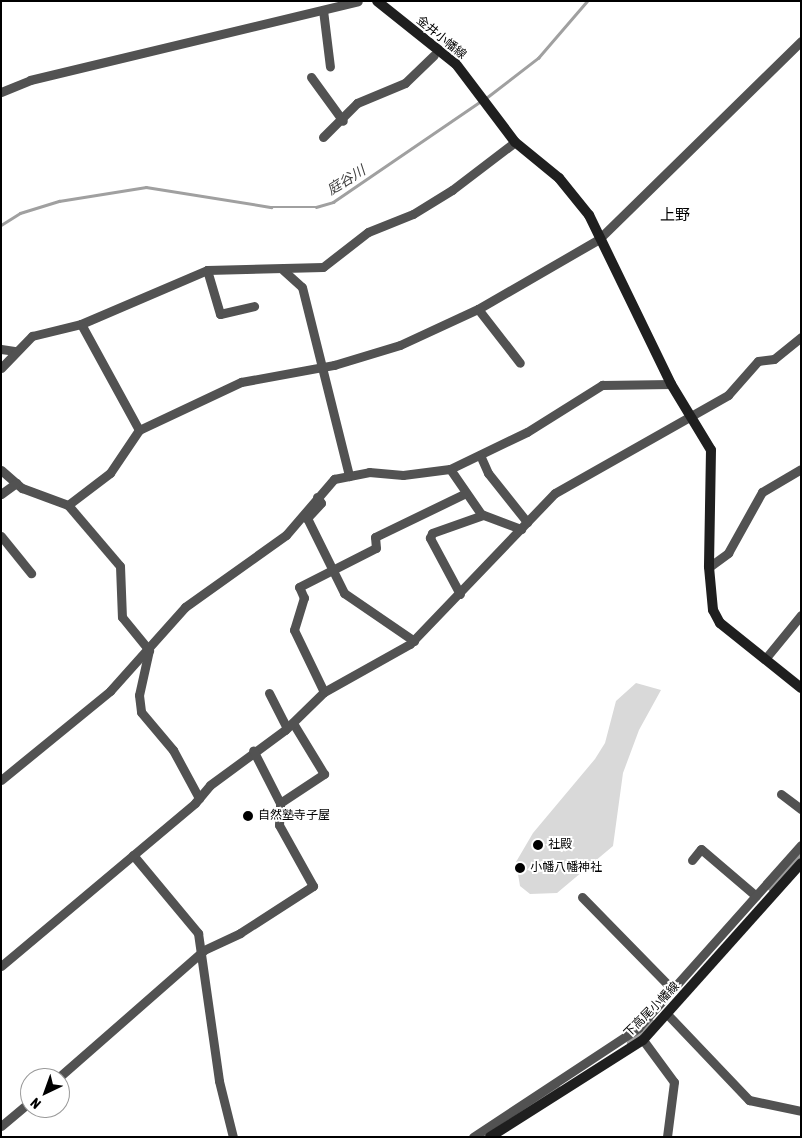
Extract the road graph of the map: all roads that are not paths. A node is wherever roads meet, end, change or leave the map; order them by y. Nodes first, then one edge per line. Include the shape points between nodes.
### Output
1 (358, 1) edge
2 (377, 1) edge
3 (323, 10) junction
4 (801, 41) edge
5 (434, 55) dead end
6 (330, 67) dead end
7 (311, 77) dead end
8 (1, 92) edge
9 (343, 121) junction
10 (323, 137) dead end
11 (515, 142) junction
12 (599, 239) junction
13 (207, 270) junction
14 (283, 270) junction
15 (254, 306) dead end
16 (478, 308) junction
17 (81, 324) junction
18 (801, 337) edge
19 (1, 349) edge
20 (16, 351) junction
21 (520, 364) dead end
22 (325, 367) junction
23 (1, 368) edge
24 (671, 384) junction
25 (691, 415) junction
26 (139, 430) junction
27 (480, 455) junction
28 (450, 469) junction
29 (801, 469) edge
30 (1, 470) edge
31 (350, 476) junction
32 (16, 483) junction
33 (466, 493) junction
34 (1, 494) edge
35 (317, 497) junction
36 (68, 505) junction
37 (483, 515) junction
38 (524, 526) junction
39 (1, 536) edge
40 (709, 567) junction
41 (334, 569) junction
42 (31, 574) dead end
43 (460, 594) junction
44 (801, 615) edge
45 (414, 641) junction
46 (149, 650) junction
47 (765, 659) junction
48 (801, 688) edge
49 (324, 692) junction
50 (270, 693) dead end
51 (290, 725) junction
52 (253, 750) junction
53 (1, 780) edge
54 (781, 794) dead end
55 (199, 798) junction
56 (280, 803) junction
57 (801, 809) edge
58 (801, 845) edge
59 (133, 855) junction
60 (692, 860) dead end
61 (801, 863) edge
62 (756, 896) junction
63 (582, 898) dead end
64 (204, 950) junction
65 (1, 966) edge
66 (672, 990) junction
67 (667, 1014) junction
68 (643, 1040) junction
69 (69, 1068) edge
70 (543, 1088) junction
71 (549, 1099) junction
72 (20, 1110) edge
73 (801, 1111) edge
74 (1, 1126) edge
75 (233, 1137) edge
76 (473, 1137) edge
77 (490, 1137) edge
78 (667, 1137) edge

1 - 3 street
2 - 11 main road, 金井小幡線 via 456,64
3 - 6 street
3 - 8 street via 30,80
4 - 12 street
5 - 9 street via 405,83 357,103
7 - 9 street
9 - 10 street
11 - 12 main road, 金井小幡線 via 576,196
11 - 14 street via 420,210 368,232 330,264
12 - 16 street
12 - 24 main road, 金井小幡線
13 - 14 street
13 - 15 street via 220,314
13 - 17 street
14 - 22 street via 302,287
16 - 21 street
16 - 22 street via 400,345
17 - 20 street via 32,336
17 - 26 street
18 - 25 street via 774,359 758,361 728,395
19 - 20 street
20 - 23 street
22 - 26 street via 241,382
22 - 31 street
24 - 25 main road, 金井小幡線
24 - 27 street via 602,385 538,426
25 - 38 street via 621,459 568,484
25 - 40 main road, 金井小幡線 via 712,456
26 - 36 street via 110,473
27 - 28 street
27 - 38 street via 493,481
28 - 31 street
28 - 33 street
29 - 40 street via 762,492 728,553
30 - 32 street
31 - 35 street via 334,480
32 - 34 street
32 - 36 street
33 - 37 street
33 - 41 street via 375,536 376,548
35 - 41 street via 321,503 307,518
35 - 46 street via 286,535 185,607
36 - 46 street via 120,566 122,617
37 - 38 street
37 - 43 street via 432,533 430,538
38 - 43 street
39 - 42 street
40 - 47 main road, 金井小幡線 via 710,596 720,623
41 - 45 street via 344,592
41 - 49 street via 299,587 304,598 294,630
43 - 45 street
44 - 47 street
45 - 49 street
46 - 53 street via 110,691
46 - 55 street via 139,694 141,712 173,750
47 - 48 main road, 金井小幡線
49 - 51 street
50 - 51 street
51 - 52 street
51 - 56 street via 324,774
52 - 55 street
52 - 56 street
54 - 57 street
55 - 59 street
56 - 64 street via 279,825 313,886 240,933
58 - 62 street
59 - 64 street via 188,917
59 - 65 street
60 - 62 street via 701,849
61 - 67 main road, 下高尾小幡線
62 - 66 street
63 - 66 street
64 - 69 street
64 - 75 street via 219,1080
66 - 70 street via 638,1028
67 - 68 main road, 下高尾小幡線
67 - 73 street via 749,1100
68 - 71 main road, 下高尾小幡線
68 - 78 street via 674,1082
70 - 71 street
70 - 76 street
71 - 77 main road, 下高尾小幡線
72 - 74 street

